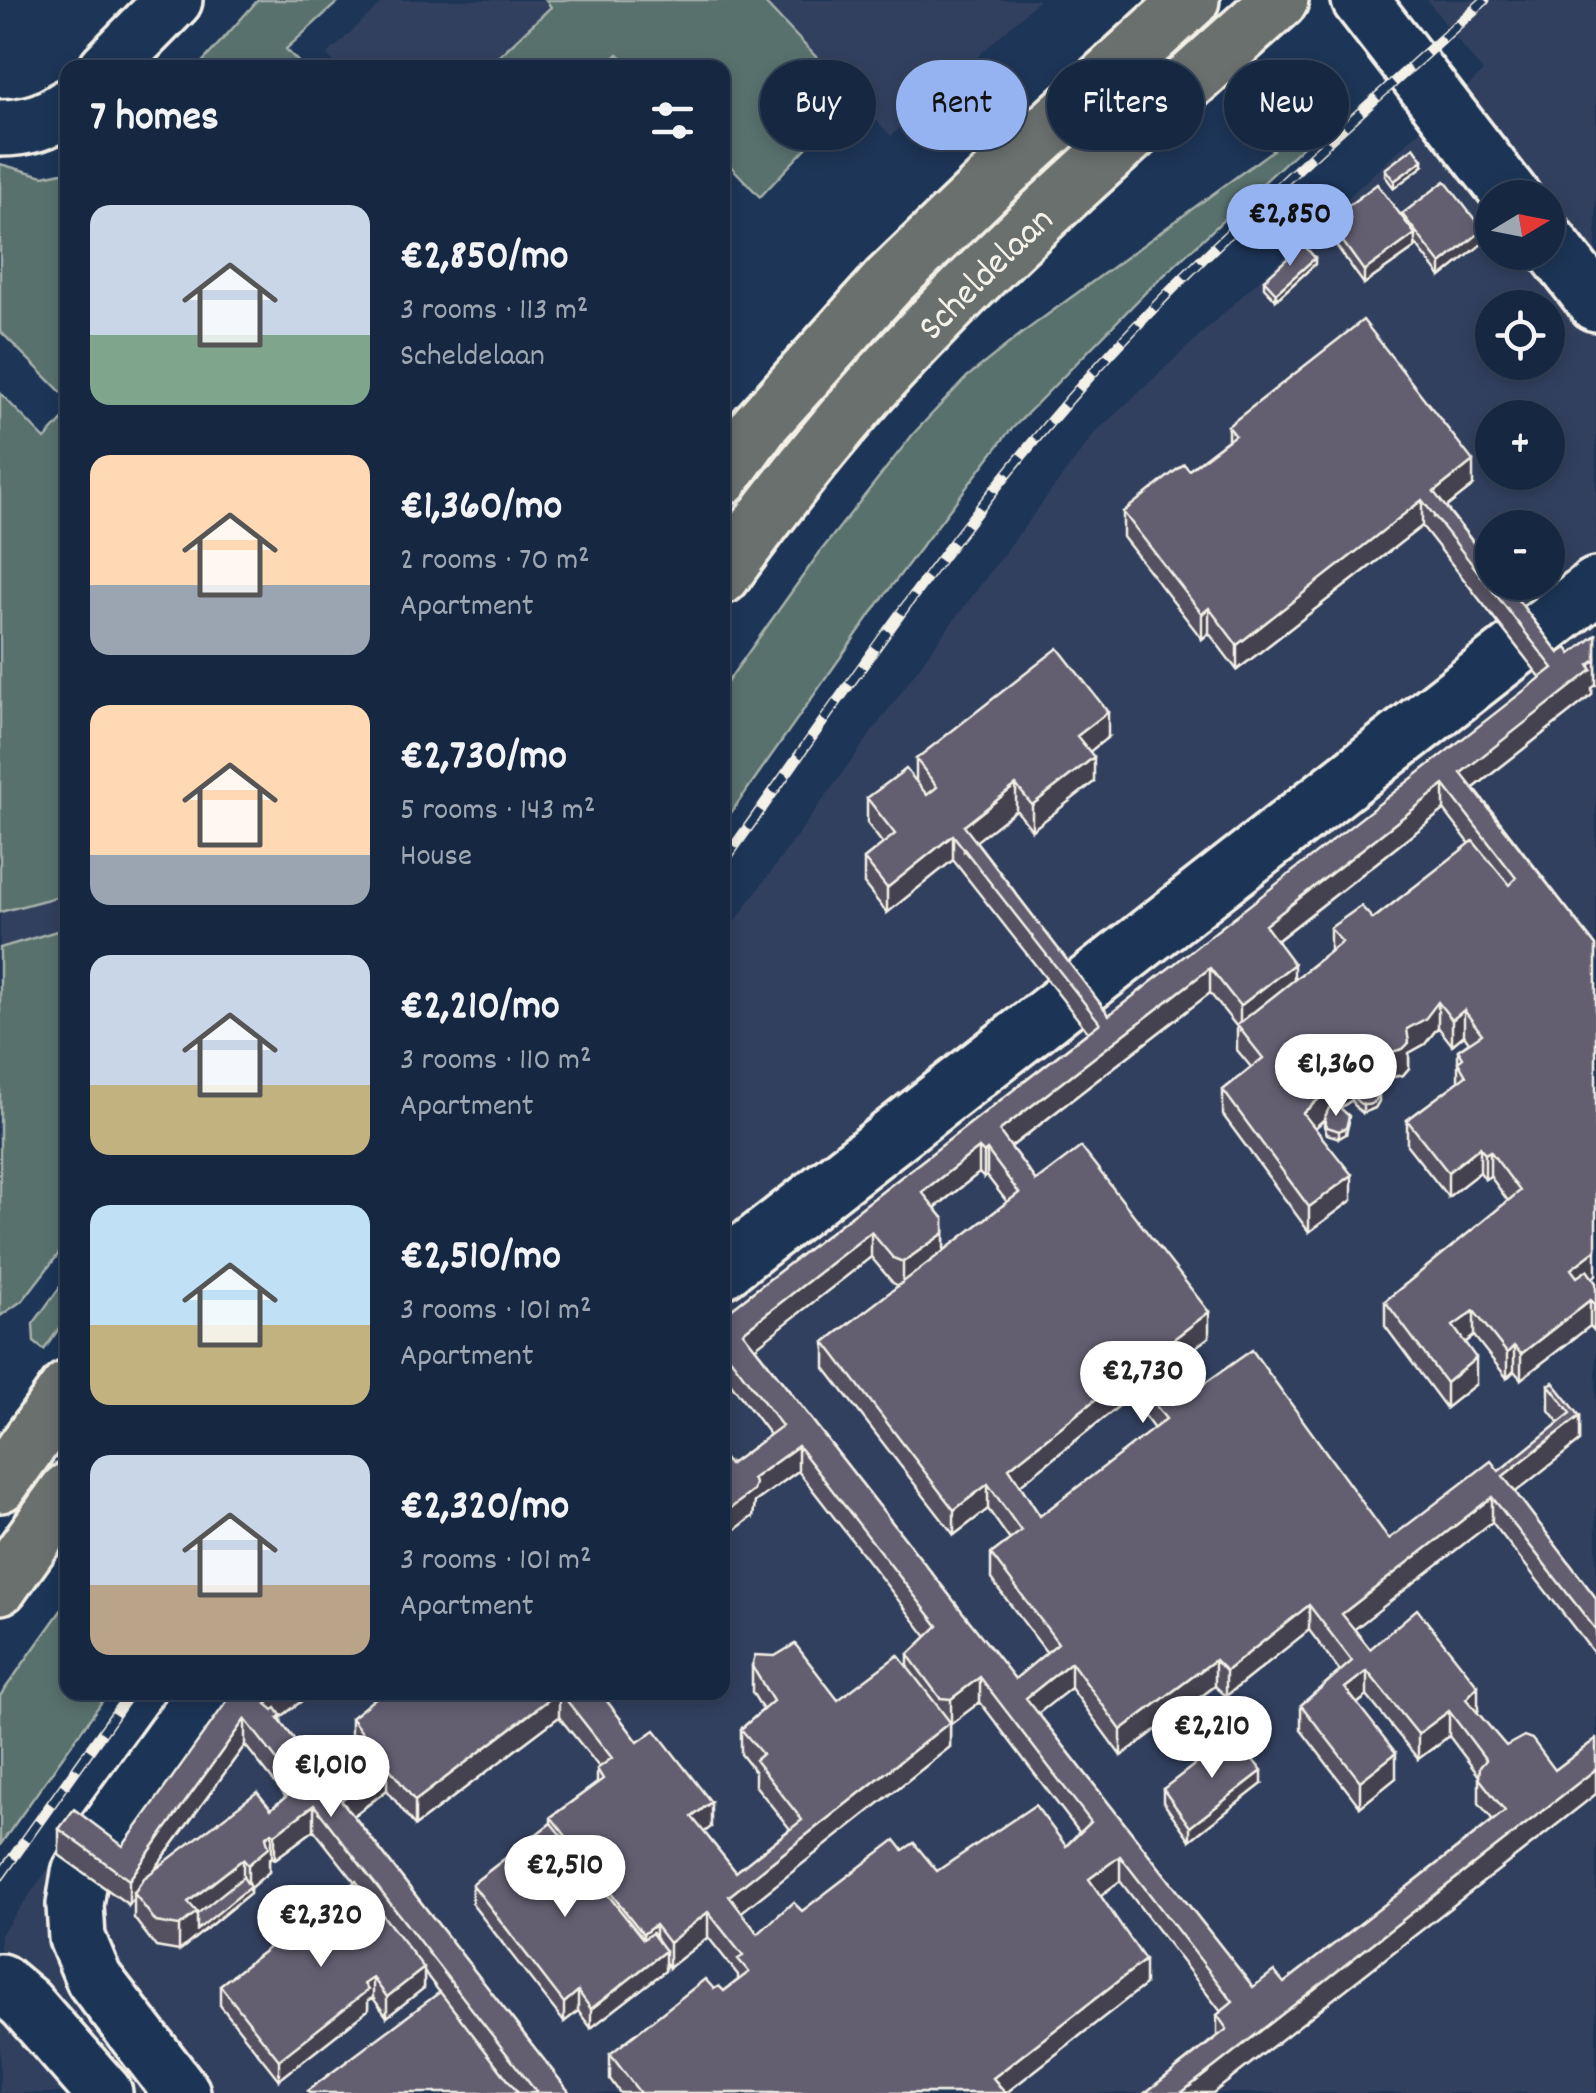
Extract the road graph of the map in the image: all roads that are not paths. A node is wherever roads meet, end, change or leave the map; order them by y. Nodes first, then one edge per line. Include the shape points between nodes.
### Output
1 (174, 0) edge
2 (1191, 0) edge
3 (1280, 0) edge
4 (1360, 0) edge
5 (115, 60) edge
6 (60, 112) edge
7 (0, 128) edge
8 (1499, 180) edge
9 (1565, 263) edge
10 (1596, 303) edge
11 (730, 466) edge
12 (730, 566) edge
13 (1596, 586) edge
14 (730, 1264) edge
15 (60, 1401) edge
16 (0, 1484) edge
17 (60, 1502) edge
18 (0, 1586) edge
19 (200, 1700) edge
20 (0, 1982) edge
21 (104, 2093) edge
22 (182, 2093) edge

1 - 5 lane
2 - 11 main road, Scheldelaan via 889,281
3 - 12 main road, Scheldelaan via 1009,247 899,358
4 - 8 lane
6 - 7 lane via 46,121
9 - 10 lane
13 - 14 lane
15 - 16 main road
17 - 18 main road
19 - 22 lane via 99,1840 80,1873 74,1905 77,1938 94,1979
20 - 21 lane

